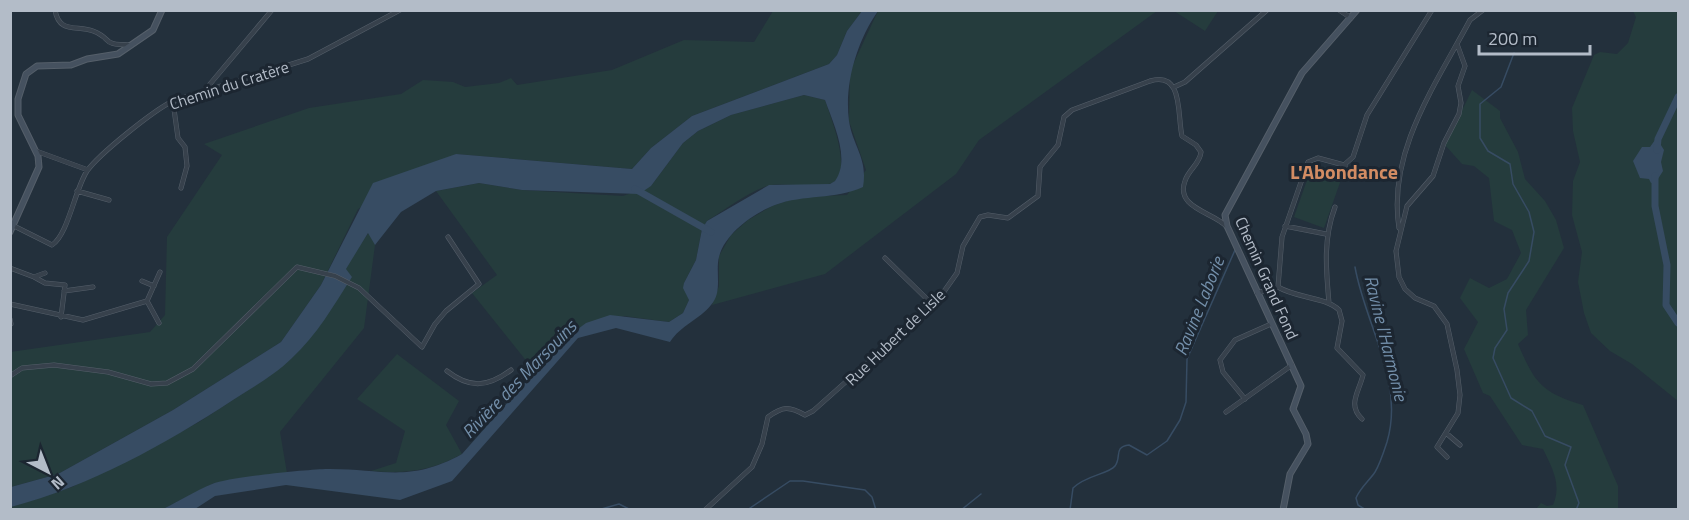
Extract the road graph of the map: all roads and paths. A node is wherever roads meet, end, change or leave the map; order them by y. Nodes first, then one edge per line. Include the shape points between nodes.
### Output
1 (55, 10) edge
2 (162, 10) edge
3 (272, 10) edge
4 (400, 10) edge
5 (1267, 10) edge
6 (1339, 10) edge
7 (1357, 10) edge
8 (1432, 10) edge
9 (1483, 10) edge
10 (1350, 18) junction
11 (1457, 44) junction
12 (135, 45) junction
13 (1174, 87) junction
14 (204, 92) junction
15 (173, 102) junction
16 (36, 151) junction
17 (1346, 165) junction
18 (88, 170) junction
19 (1346, 176) dead end
20 (181, 188) dead end
21 (77, 191) junction
22 (109, 201) dead end
23 (1335, 207) dead end
24 (14, 226) junction
25 (1227, 226) junction
26 (1285, 226) junction
27 (1400, 228) junction
28 (10, 232) edge
29 (1326, 234) junction
30 (448, 237) dead end
31 (885, 258) dead end
32 (10, 268) edge
33 (160, 272) dead end
34 (45, 273) dead end
35 (34, 277) junction
36 (142, 281) dead end
37 (154, 286) junction
38 (93, 287) dead end
39 (1278, 287) junction
40 (64, 291) junction
41 (1257, 293) junction
42 (147, 301) junction
43 (1329, 303) junction
44 (10, 304) edge
45 (933, 305) junction
46 (61, 317) junction
47 (10, 319) edge
48 (11, 324) edge
49 (159, 324) dead end
50 (1271, 324) junction
51 (1292, 365) junction
52 (511, 369) dead end
53 (447, 370) dead end
54 (10, 376) edge
55 (1245, 399) junction
56 (1226, 412) dead end
57 (1362, 419) dead end
58 (1446, 433) junction
59 (1460, 445) dead end
60 (1447, 457) dead end
61 (705, 510) edge
62 (1283, 510) edge

1 - 12 street via 59,22 69,29 90,30 112,45
2 - 12 street via 156,27
3 - 14 street
4 - 14 street, Chemin du Cratère via 308,59
5 - 13 street via 1185,82
6 - 10 street
7 - 10 street, Chemin Grand Fond
8 - 17 street via 1367,115 1353,157
9 - 11 street via 1470,20
10 - 25 street, Chemin Grand Fond via 1302,73 1231,202
11 - 27 street via 1409,138 1396,198
11 - 27 street via 1465,66 1458,86 1459,114 1433,176 1407,206
12 - 16 street via 110,57 72,65 37,66 26,74 17,107
13 - 25 street via 1182,134 1201,152 1184,183 1185,196 1193,207
13 - 45 street, Rue Hubert de Lisle via 1155,79 1067,114 1058,145 1038,171 1038,196 1008,218 980,217 963,246 957,273
14 - 15 street, Chemin du Cratère
15 - 18 street, Chemin du Cratère via 158,109
15 - 20 street via 187,166
16 - 18 street
16 - 24 street via 39,167
17 - 19 street
17 - 26 street via 1318,158 1308,162
18 - 21 street, Chemin du Cratère
21 - 22 street
21 - 24 street, Chemin du Cratère via 61,235 52,245
23 - 29 street
24 - 28 street
25 - 41 street, Chemin Grand Fond
26 - 29 street
26 - 39 street
27 - 58 street via 1396,251 1399,277 1414,298 1434,306 1447,324 1461,395 1458,413
29 - 43 street
30 - 54 street via 479,284 435,324 422,347 359,288 335,276 297,267 193,369 167,383 151,384 108,372 45,365 22,368
31 - 45 street
32 - 35 street
33 - 37 street
34 - 35 street
35 - 40 street via 45,283 65,285
36 - 37 street
37 - 42 street
38 - 40 street
39 - 41 street
39 - 43 street via 1292,296
40 - 46 street
41 - 50 street, Chemin Grand Fond
42 - 46 street via 94,318
42 - 49 street
43 - 57 street via 1342,317 1337,348 1363,375 1353,403
44 - 46 street
45 - 61 street, Rue Hubert de Lisle via 813,411 805,415 787,407 768,417 752,467
47 - 48 street
50 - 51 street, Chemin Grand Fond
50 - 55 street via 1235,340 1220,360 1223,372
51 - 55 street
51 - 62 street, Chemin Grand Fond via 1301,386 1293,409 1308,444 1290,474
52 - 53 street via 497,380 483,383 462,382
55 - 56 street
58 - 59 street
58 - 60 street via 1437,447

